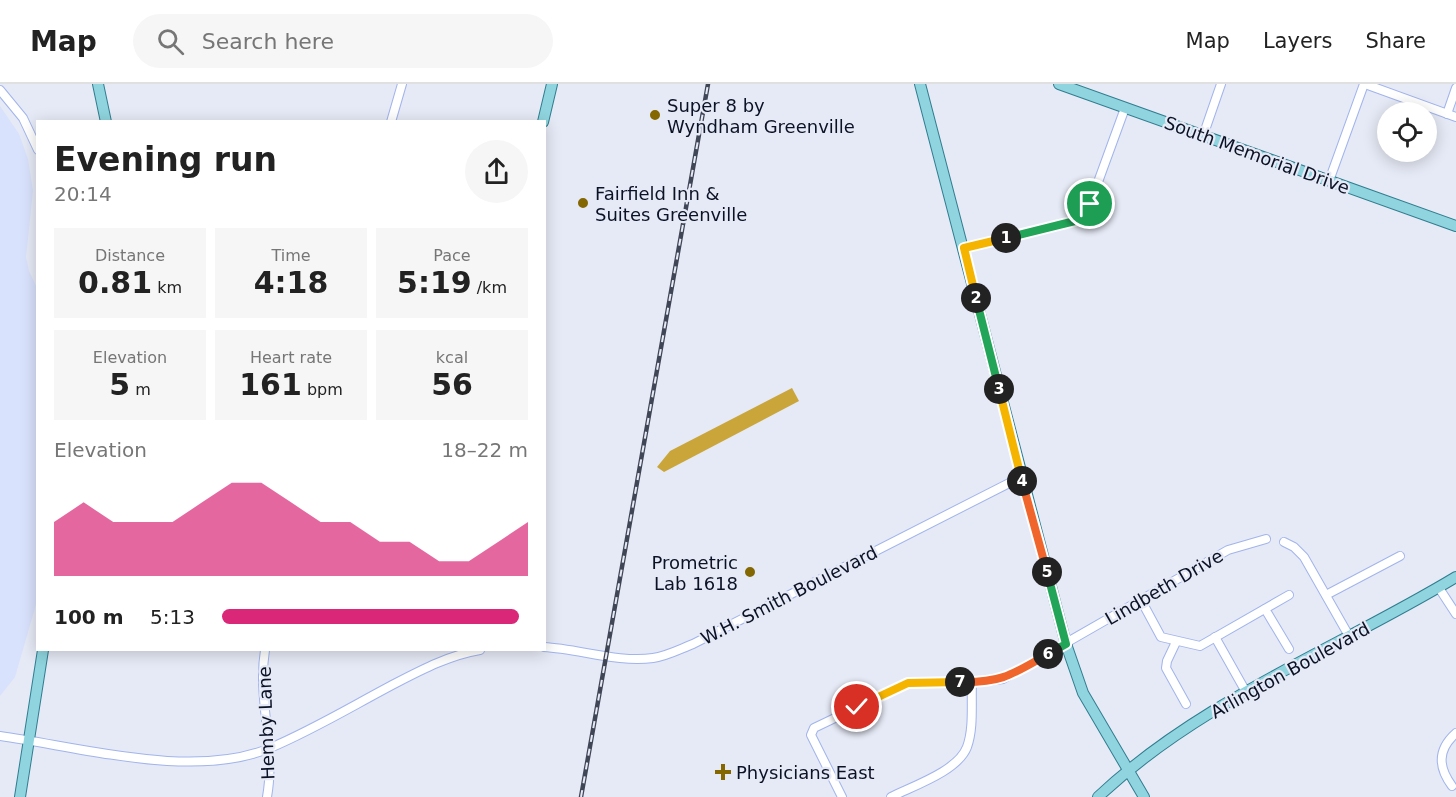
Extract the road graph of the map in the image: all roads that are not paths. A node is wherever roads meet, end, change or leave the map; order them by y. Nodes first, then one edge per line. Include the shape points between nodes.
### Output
1 (98, 84) edge
2 (402, 84) edge
3 (552, 84) edge
4 (920, 84) edge
5 (1059, 84) edge
6 (1221, 84) edge
7 (1364, 84) edge
8 (1456, 88) edge
9 (0, 90) edge
10 (1125, 108) junction
11 (1447, 114) junction
12 (1456, 117) edge
13 (106, 120) edge
14 (392, 120) edge
15 (543, 120) edge
16 (1203, 136) junction
17 (36, 146) edge
18 (1329, 181) junction
19 (1456, 226) edge
20 (964, 248) junction
21 (1021, 477) junction
22 (1266, 540) dead end
23 (1284, 542) dead end
24 (1400, 556) dead end
25 (1456, 577) edge
26 (1439, 588) junction
27 (1289, 595) dead end
28 (1326, 595) junction
29 (1141, 600) junction
30 (1265, 609) junction
31 (1456, 614) edge
32 (1349, 636) junction
33 (1215, 637) junction
34 (1176, 642) junction
35 (1066, 644) junction
36 (546, 647) edge
37 (1289, 649) dead end
38 (43, 651) edge
39 (265, 651) edge
40 (476, 651) edge
41 (972, 682) junction
42 (1246, 692) junction
43 (1186, 704) dead end
44 (1456, 733) edge
45 (0, 736) edge
46 (29, 740) junction
47 (269, 748) junction
48 (1127, 770) junction
49 (1452, 786) dead end
50 (20, 797) edge
51 (267, 797) edge
52 (842, 797) edge
53 (891, 797) edge
54 (1098, 797) edge
55 (1144, 797) edge

1 - 13 main road
2 - 14 street
3 - 15 main road
4 - 20 main road
5 - 10 main road, South Memorial Drive
6 - 16 street
7 - 11 street
7 - 18 street
8 - 11 street
9 - 17 street via 23,118
10 - 16 main road, South Memorial Drive
10 - 20 street via 1090,204 1079,220
11 - 12 street
16 - 18 main road, South Memorial Drive
18 - 19 main road, South Memorial Drive
20 - 21 main road
21 - 35 main road
21 - 36 street, W.H. Smith Boulevard via 665,655 634,658
22 - 29 street, Lindbeth Drive via 1228,550
23 - 28 street via 1304,557
24 - 28 street
25 - 26 main road, Arlington Boulevard
26 - 31 street
26 - 32 main road, Arlington Boulevard
27 - 30 street
28 - 32 street
29 - 34 street via 1161,637
29 - 35 street, Lindbeth Drive
30 - 33 street
30 - 37 street
32 - 42 main road, Arlington Boulevard
33 - 34 street via 1200,646
33 - 42 street
34 - 43 street via 1166,668
35 - 41 street, Lindbeth Drive via 1002,679
35 - 48 main road via 1083,693
38 - 46 main road
39 - 47 street, Hemby Lane via 263,692
40 - 47 street via 434,663
41 - 52 street, Lindbeth Drive via 908,683 812,731
41 - 53 street via 969,740 963,754 943,771
42 - 48 main road, Arlington Boulevard
44 - 49 street via 1445,744 1441,762
45 - 46 street
46 - 47 street via 143,758 204,762
46 - 50 main road
47 - 51 street, Hemby Lane
48 - 54 main road, Arlington Boulevard
48 - 55 main road

